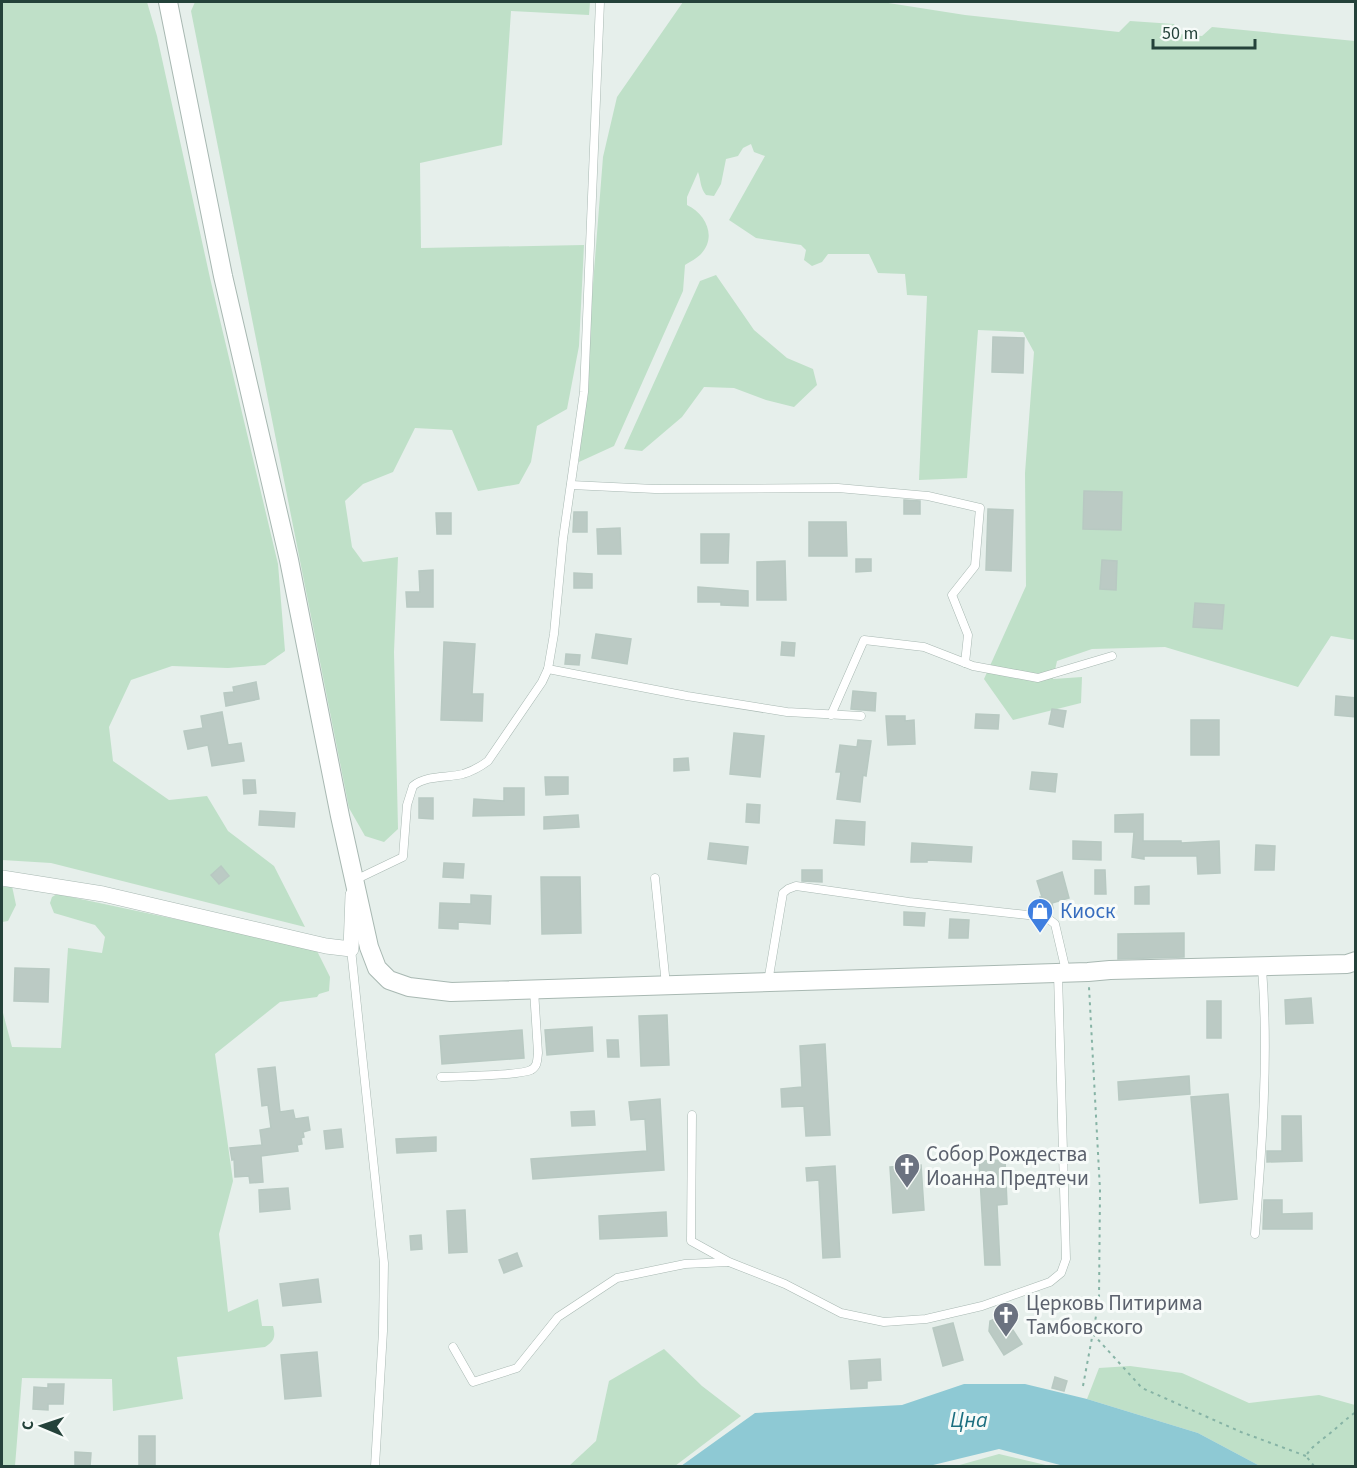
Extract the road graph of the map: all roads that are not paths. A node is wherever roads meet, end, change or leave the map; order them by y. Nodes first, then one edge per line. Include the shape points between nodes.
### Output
1 (168, 2) edge
2 (600, 2) edge
3 (571, 485) junction
4 (1112, 656) dead end
5 (965, 663) junction
6 (548, 669) junction
7 (831, 715) junction
8 (861, 716) dead end
9 (2, 878) edge
10 (655, 878) dead end
11 (354, 880) junction
12 (351, 949) junction
13 (1356, 961) edge
14 (1262, 966) junction
15 (1062, 973) junction
16 (768, 983) junction
17 (667, 986) junction
18 (534, 990) junction
19 (441, 1077) dead end
20 (692, 1115) dead end
21 (1255, 1234) dead end
22 (729, 1262) junction
23 (453, 1347) dead end
24 (375, 1467) edge

1 - 11 street
2 - 3 lane via 584,392
3 - 5 lane via 655,489 838,488 928,496 980,508 975,566 952,595 968,635
3 - 6 lane
4 - 5 lane via 1038,678
5 - 7 lane via 924,647 864,640
6 - 7 lane via 687,696
6 - 11 lane via 489,761 476,770 425,779 413,786 407,805 403,857
7 - 8 lane
9 - 12 street via 103,894
10 - 17 lane
11 - 12 street
11 - 18 street via 376,968 389,980 409,987 451,992
12 - 24 lane via 384,1263
13 - 14 street
14 - 15 street
14 - 21 lane via 1264,1119
15 - 16 street
15 - 16 lane via 1055,924 1046,917 796,886 783,894
15 - 22 lane via 1066,1259 1058,1278 982,1306 926,1319 884,1322 841,1313 785,1284
16 - 17 street
17 - 18 street
18 - 19 lane via 538,1053 532,1069
20 - 22 lane via 691,1241
22 - 23 lane via 685,1264 617,1278 558,1317 517,1368 473,1382

